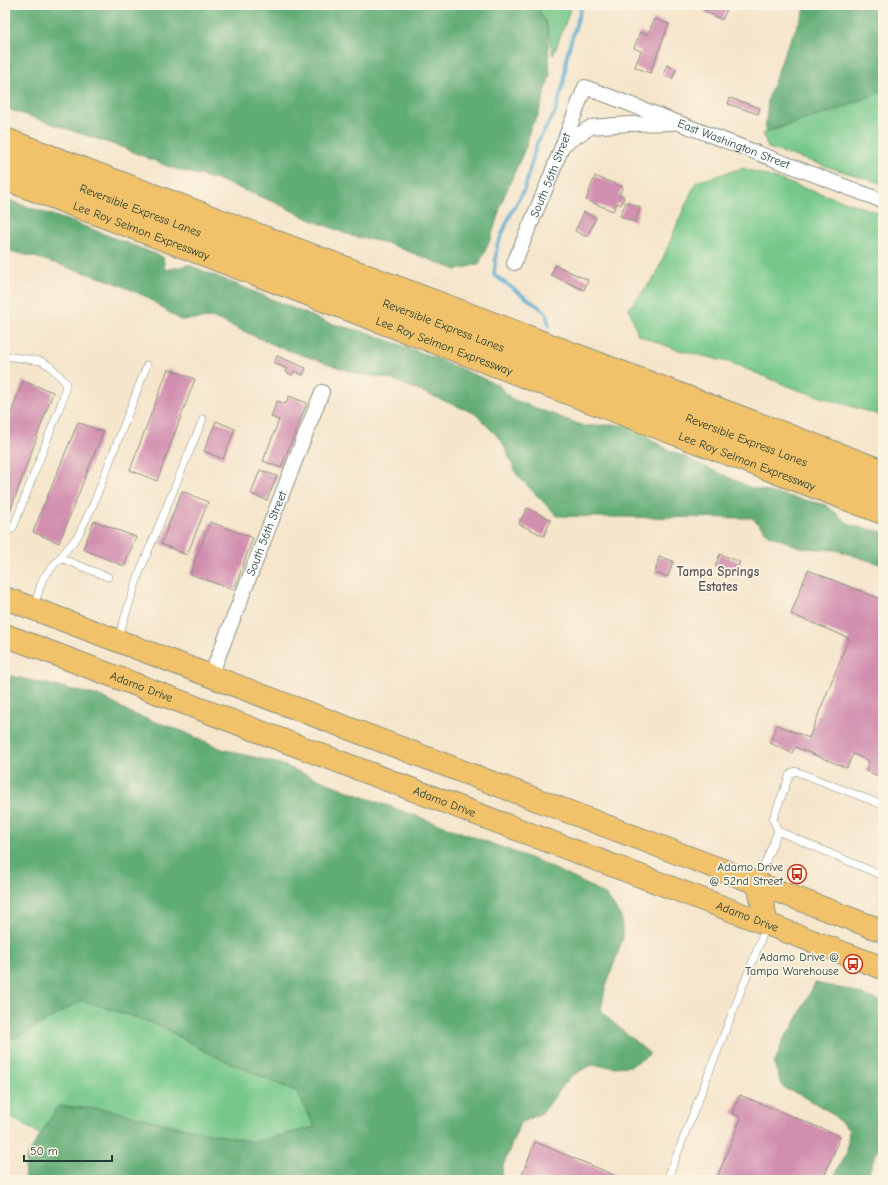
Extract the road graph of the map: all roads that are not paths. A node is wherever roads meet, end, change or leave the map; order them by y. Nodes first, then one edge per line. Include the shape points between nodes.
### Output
1 (585, 87) joint
2 (681, 123) junction
3 (5, 139) edge
4 (564, 144) junction
5 (5, 159) edge
6 (5, 179) edge
7 (883, 201) edge
8 (514, 262) dead end
9 (5, 356) edge
10 (147, 365) dead end
11 (322, 392) dead end
12 (203, 419) dead end
13 (883, 471) edge
14 (883, 492) edge
15 (883, 513) edge
16 (5, 534) edge
17 (60, 558) junction
18 (108, 577) dead end
19 (7, 604) edge
20 (33, 608) junction
21 (5, 635) edge
22 (117, 640) junction
23 (211, 675) junction
24 (266, 696) junction
25 (253, 729) junction
26 (883, 805) edge
27 (778, 831) junction
28 (883, 876) edge
29 (758, 883) junction
30 (768, 925) junction
31 (883, 931) edge
32 (883, 968) edge
33 (667, 1180) edge

1 - 2 street, East Washington Street
1 - 4 street, South 56th Street
2 - 4 street via 590,127
2 - 7 street, East Washington Street
3 - 13 main road
4 - 8 street, South 56th Street
5 - 14 main road, Reversible Express Lanes
6 - 15 main road, Lee Roy Selmon Expressway
9 - 16 lane via 41,361 50,366 66,383 61,405 13,528
10 - 17 lane via 93,505 78,536
11 - 23 street, South 56th Street
12 - 22 lane via 140,571
17 - 18 lane
17 - 20 lane via 43,578
19 - 20 main road
20 - 22 main road
21 - 25 main road, Adamo Drive
22 - 23 main road
23 - 24 main road
24 - 25 main road
24 - 29 main road
25 - 30 main road, Adamo Drive
26 - 27 lane via 795,771 790,774 773,819
27 - 28 lane
27 - 29 lane
29 - 30 main road
29 - 31 main road
30 - 32 main road, Adamo Drive
30 - 33 lane

